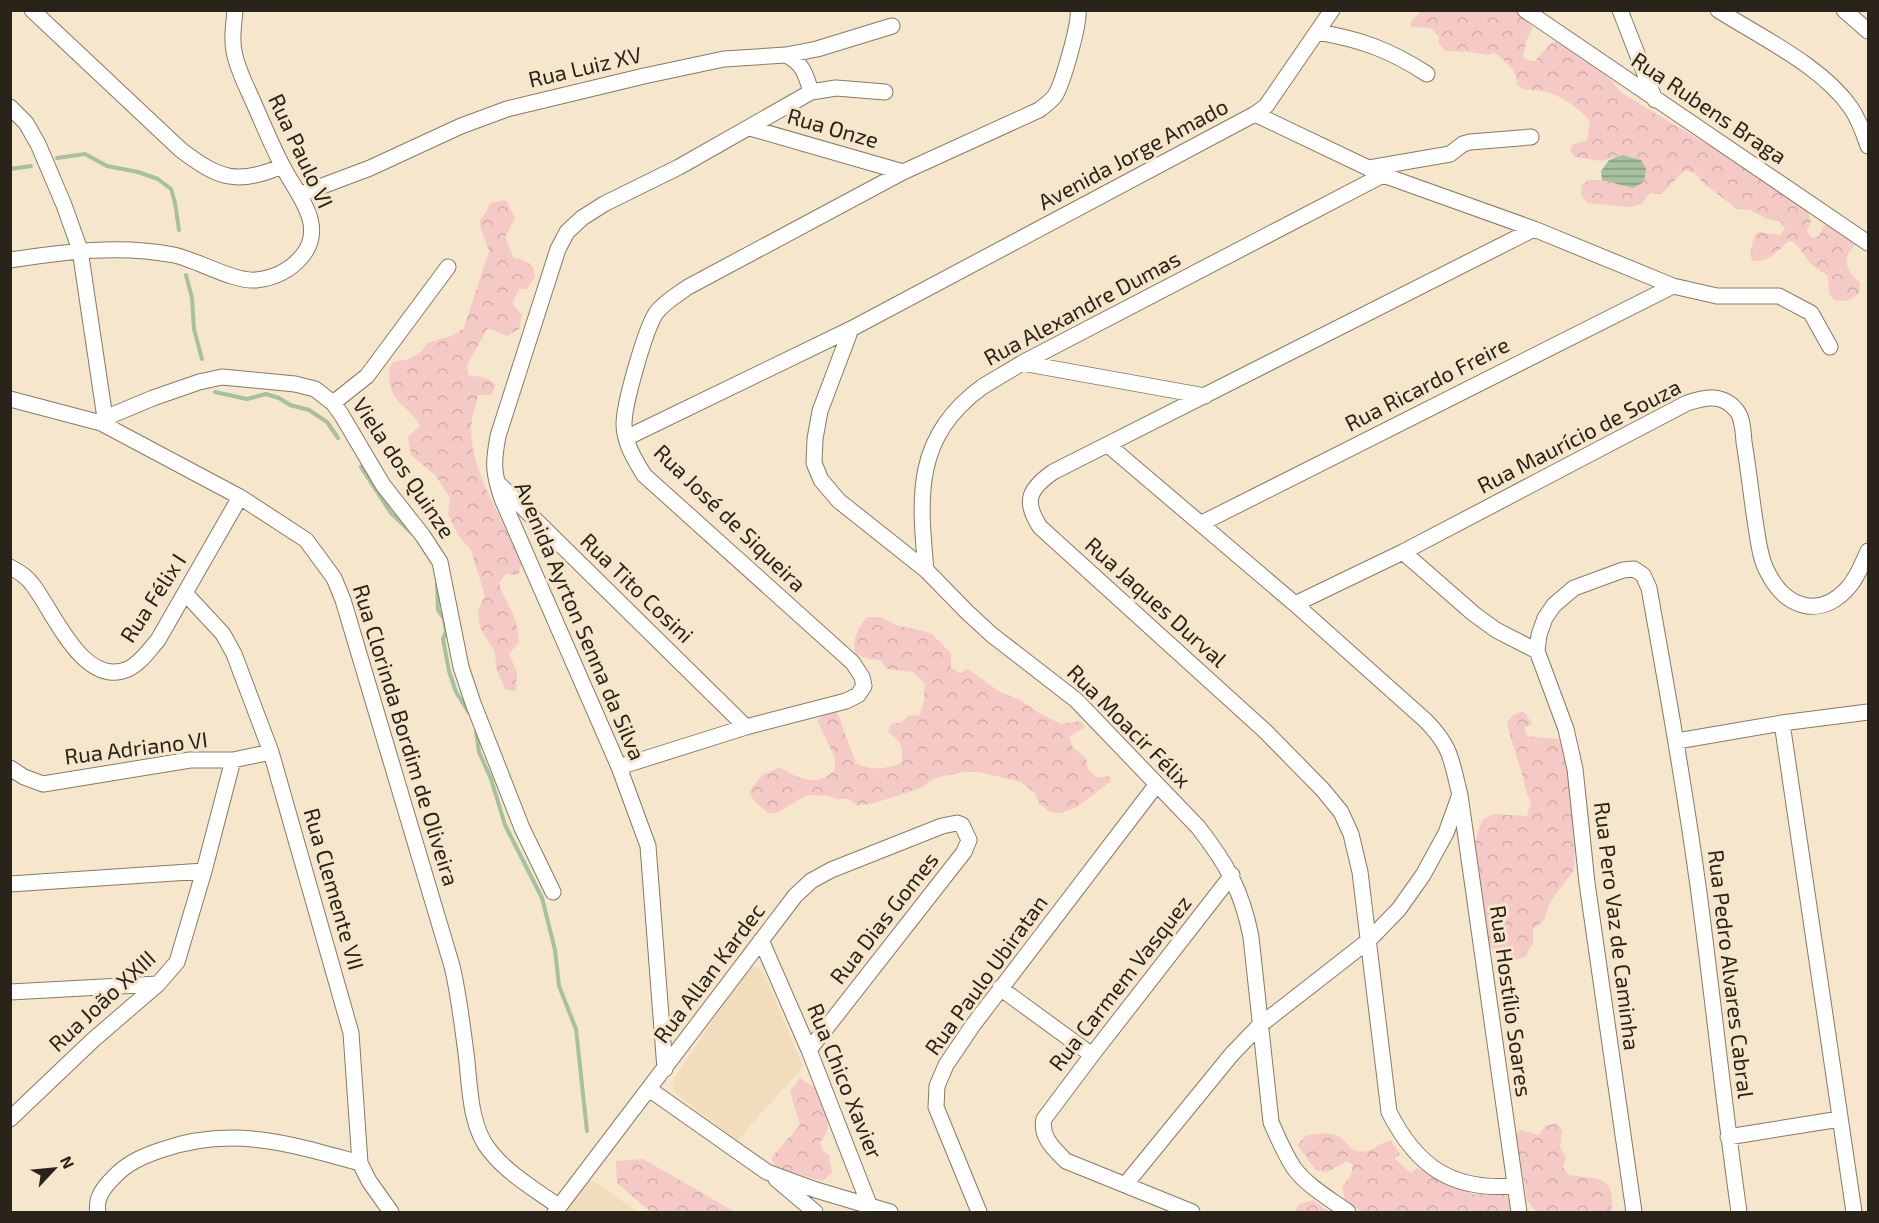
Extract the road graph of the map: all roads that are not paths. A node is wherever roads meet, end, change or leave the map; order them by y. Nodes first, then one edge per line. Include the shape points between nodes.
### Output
1 (32, 10) edge
2 (235, 10) edge
3 (1078, 10) edge
4 (1525, 10) edge
5 (1620, 10) edge
6 (1718, 10) edge
7 (1844, 10) edge
8 (1325, 13) edge
9 (892, 26) dead end
10 (1869, 31) edge
11 (1317, 32) junction
12 (786, 55) junction
13 (1426, 74) dead end
14 (811, 92) junction
15 (885, 92) dead end
16 (1655, 100) junction
17 (10, 107) edge
18 (1255, 114) junction
19 (750, 128) junction
20 (1531, 137) dead end
21 (1869, 146) edge
22 (282, 166) junction
23 (903, 172) junction
24 (1376, 172) junction
25 (301, 194) junction
26 (1534, 229) junction
27 (1869, 243) edge
28 (80, 250) junction
29 (10, 260) edge
30 (448, 267) dead end
31 (1673, 286) junction
32 (851, 329) junction
33 (1830, 347) dead end
34 (1022, 363) junction
35 (1205, 396) junction
36 (10, 399) edge
37 (333, 403) junction
38 (103, 420) junction
39 (626, 438) junction
40 (1108, 445) junction
41 (496, 481) junction
42 (240, 497) junction
43 (1202, 523) junction
44 (1869, 551) edge
45 (1403, 552) junction
46 (10, 567) edge
47 (926, 570) junction
48 (185, 593) junction
49 (1295, 604) junction
50 (1537, 651) junction
51 (1869, 712) edge
52 (1782, 723) junction
53 (746, 727) junction
54 (1677, 741) junction
55 (271, 752) junction
56 (233, 760) junction
57 (619, 767) junction
58 (10, 768) edge
59 (1157, 784) junction
60 (1460, 795) junction
61 (942, 826) joint
62 (204, 871) junction
63 (1232, 875) junction
64 (10, 884) edge
65 (553, 892) dead end
66 (761, 940) junction
67 (1368, 941) junction
68 (158, 984) junction
69 (1000, 988) junction
70 (10, 992) edge
71 (1259, 1026) junction
72 (809, 1050) junction
73 (1092, 1055) junction
74 (665, 1069) junction
75 (650, 1089) junction
76 (10, 1119) edge
77 (1840, 1119) junction
78 (1728, 1137) junction
79 (360, 1162) junction
80 (767, 1172) junction
81 (1125, 1185) junction
82 (1515, 1186) junction
83 (870, 1207) junction
84 (557, 1209) edge
85 (98, 1212) edge
86 (391, 1212) edge
87 (815, 1212) edge
88 (890, 1212) edge
89 (979, 1212) edge
90 (1192, 1212) edge
91 (1348, 1212) edge
92 (1519, 1212) edge
93 (1634, 1212) edge
94 (1739, 1212) edge
95 (1854, 1212) edge

1 - 22 street via 206,169 243,178 261,176
2 - 22 street, Rua Paulo VI via 234,51 240,72
3 - 23 street via 1061,86 1053,98 1019,120
4 - 16 street, Rua Rubens Braga
5 - 16 street
6 - 21 street via 1832,84 1853,111
7 - 10 street
8 - 11 street
9 - 12 street, Rua Luiz XV
11 - 13 street via 1373,45
11 - 18 street via 1266,106
12 - 14 street via 802,66
12 - 25 street, Rua Luiz XV via 724,59 507,109
14 - 15 street, Avenida Ayrton Senna da Silva via 836,88
14 - 19 street, Avenida Ayrton Senna da Silva
16 - 27 street, Rua Rubens Braga
17 - 28 street via 26,123 38,144
18 - 24 street, Avenida Jorge Amado
18 - 32 street, Avenida Jorge Amado
19 - 23 street, Rua Onze
19 - 41 street, Avenida Ayrton Senna da Silva via 604,204 567,232 558,249 498,436 493,463
20 - 24 street, Rua Alexandre Dumas via 1470,142 1450,154
22 - 25 street, Rua Paulo VI
23 - 39 street, Rua José de Siqueira via 667,301 655,314 630,390 624,424
24 - 26 street, Avenida Jorge Amado
24 - 34 street, Rua Alexandre Dumas
25 - 28 street, Rua Paulo VI via 312,233 308,248 296,265 276,276 254,280 175,255 147,251
26 - 31 street, Avenida Jorge Amado
26 - 35 street, Rua Jaques Durval
28 - 29 street, Rua Paulo VI
28 - 38 street
30 - 37 street via 367,376
31 - 33 street, Avenida Jorge Amado via 1717,296 1779,296 1811,313
31 - 43 street, Rua Ricardo Freire
32 - 39 street, Avenida Jorge Amado
32 - 47 street, Rua Moacir Félix via 820,411 814,463 820,480 839,501
34 - 35 street
34 - 47 street, Rua Alexandre Dumas via 973,395 949,418 931,447 921,513
35 - 40 street, Rua Jaques Durval
36 - 38 street, Rua Clorinda Bordim de Oliveira
37 - 38 street, Viela dos Quinze via 315,389 295,384 222,377 153,398
37 - 65 street, Viela dos Quinze via 383,485 440,562 461,668 522,828
38 - 42 street, Rua Clorinda Bordim de Oliveira
39 - 53 street, Rua José de Siqueira via 644,475 853,663 862,677 864,686 858,695 846,701
40 - 43 street, Rua Hostílio Soares
40 - 67 street, Rua Jaques Durval via 1039,482 1031,493 1029,506 1034,517 1040,527 1265,731 1341,812 1360,872
41 - 53 street, Rua Tito Cosini
41 - 57 street, Avenida Ayrton Senna da Silva
42 - 48 street, Rua Félix I
42 - 84 street, Rua Clorinda Bordim de Oliveira via 306,540 334,578 452,966 478,1129 488,1150
43 - 49 street, Rua Hostílio Soares
44 - 45 street, Rua Maurício de Souza via 1845,592 1829,602 1806,606 1788,599 1767,571 1760,547 1737,411 1717,398 1706,397 1687,403
45 - 49 street, Rua Maurício de Souza
45 - 50 street via 1474,614
46 - 48 street, Rua Félix I via 32,582 80,655 95,667 112,672 128,669 143,659
47 - 59 street, Rua Moacir Félix via 992,635 1076,700
48 - 55 street, Rua Clemente VII via 223,634 234,654
49 - 60 street, Rua Hostílio Soares via 1438,734 1449,750
50 - 54 street, Rua Pedro Alvares Cabral via 1545,618 1574,588 1634,569 1643,575 1649,588
50 - 93 street, Rua Pero Vaz de Caminha via 1566,729 1575,769 1590,906
51 - 52 street
52 - 54 street
52 - 77 street
53 - 57 street, Rua José de Siqueira
54 - 78 street, Rua Pedro Alvares Cabral
55 - 56 street, Rua Adriano VI
55 - 79 street, Rua Clemente VII via 351,1033
56 - 58 street, Rua Adriano VI via 190,760 43,784
56 - 62 street, Rua João XXIII
57 - 74 street, Avenida Ayrton Senna da Silva via 648,846
59 - 63 street, Rua Moacir Félix via 1198,827
59 - 69 street, Rua Paulo Ubiratan
60 - 67 street via 1446,833 1423,875 1399,909
60 - 82 street, Rua Hostílio Soares
61 - 66 street, Rua Allan Kardec via 811,881
61 - 72 street, Rua Dias Gomes via 962,825 969,840 964,852
62 - 64 street
62 - 68 street, Rua João XXIII via 177,962
63 - 71 street, Rua Moacir Félix via 1247,914
63 - 73 street, Rua Carmem Vasquez
66 - 72 street, Rua Chico Xavier
66 - 74 street, Rua Allan Kardec
67 - 71 street
67 - 82 street, Rua Jaques Durval via 1389,1112 1401,1136 1446,1177 1474,1185
68 - 70 street
68 - 76 street, Rua João XXIII
69 - 73 street
69 - 89 street, Rua Paulo Ubiratan via 946,1065 937,1086 936,1107
71 - 81 street
71 - 91 street, Rua Moacir Félix via 1271,1122 1282,1147 1296,1170
72 - 83 street, Rua Chico Xavier
73 - 81 street, Rua Carmem Vasquez via 1042,1127 1045,1137 1066,1161
74 - 75 street, Rua Allan Kardec
75 - 80 street
75 - 84 street, Rua Allan Kardec
77 - 78 street
77 - 95 street
78 - 94 street, Rua Pedro Alvares Cabral
79 - 85 street via 278,1141 209,1138 139,1158 104,1187
79 - 86 street, Rua Clemente VII
80 - 83 street
80 - 87 street
81 - 90 street
82 - 92 street, Rua Hostílio Soares
83 - 88 street

